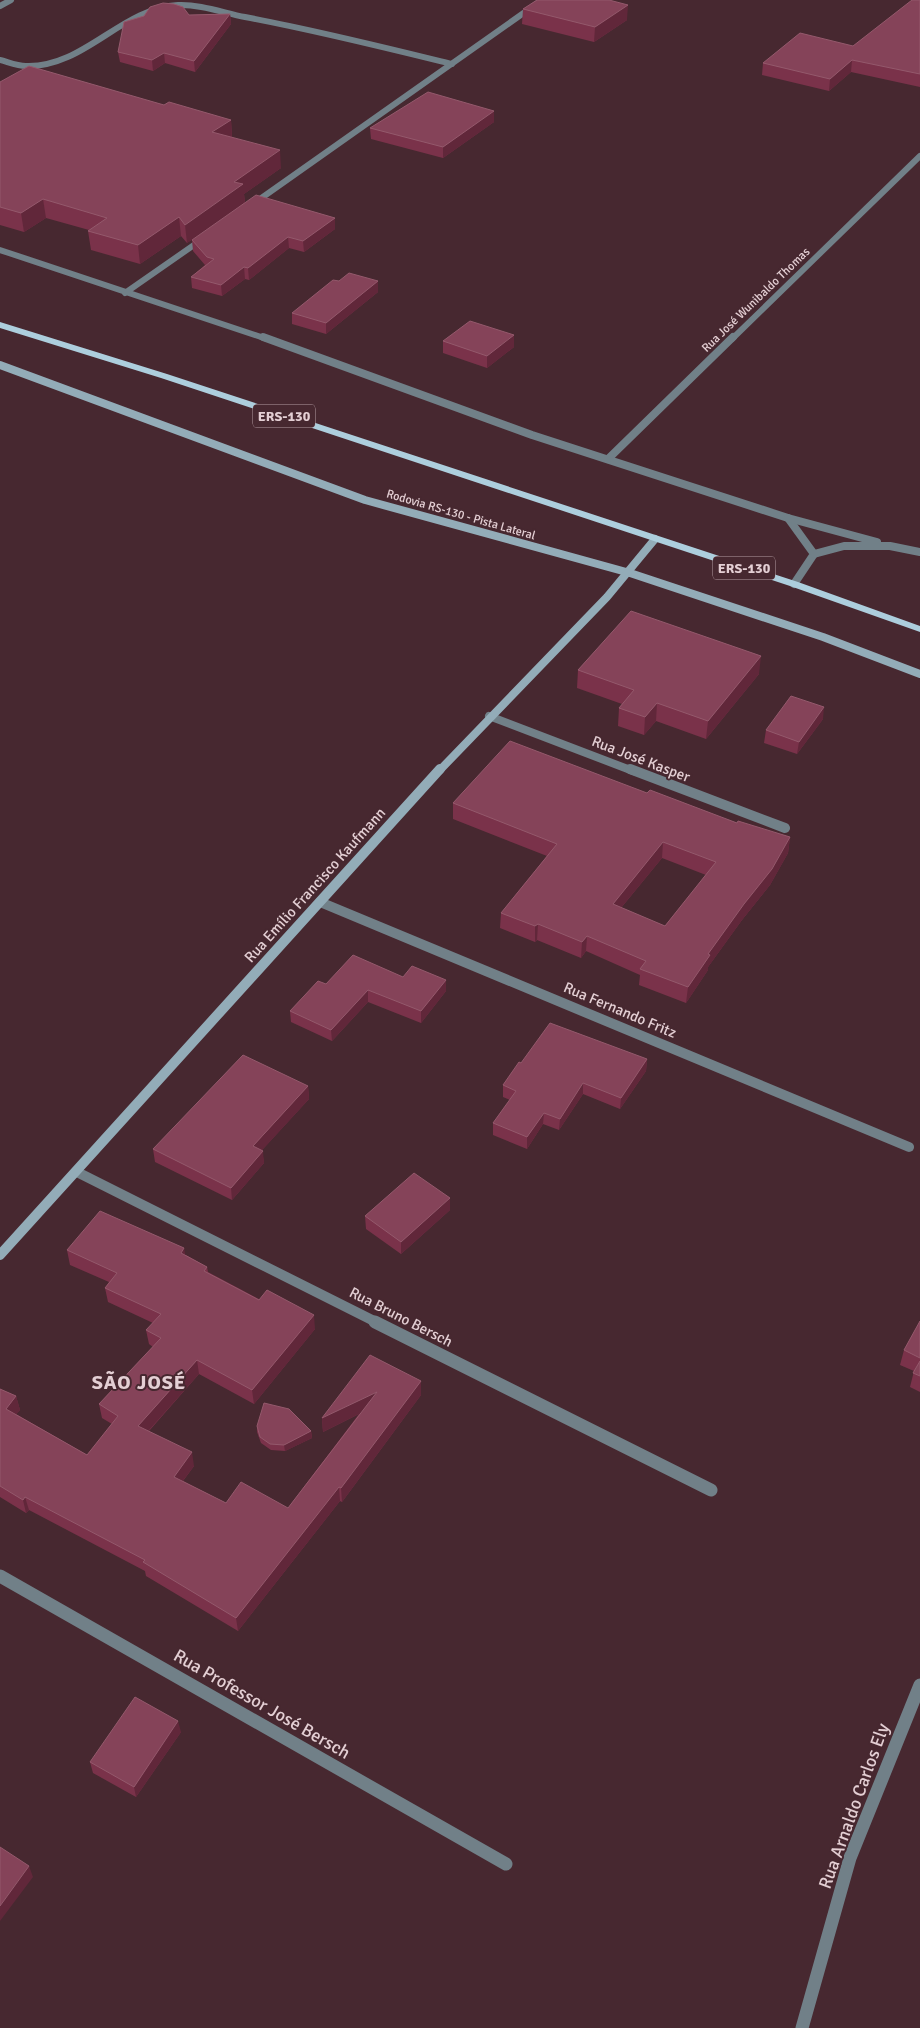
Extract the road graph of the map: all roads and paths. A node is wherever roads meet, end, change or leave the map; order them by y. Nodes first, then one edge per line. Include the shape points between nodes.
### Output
1 (11, 0) edge
2 (542, 0) edge
3 (0, 6) edge
4 (0, 60) edge
5 (452, 64) junction
6 (920, 156) edge
7 (247, 207) edge
8 (206, 236) edge
9 (0, 250) edge
10 (125, 293) junction
11 (0, 325) edge
12 (0, 365) edge
13 (608, 460) junction
14 (788, 518) junction
15 (655, 539) junction
16 (890, 546) junction
17 (920, 552) edge
18 (814, 554) junction
19 (630, 573) junction
20 (794, 584) junction
21 (920, 629) edge
22 (920, 674) edge
23 (488, 716) junction
24 (784, 828) dead end
25 (320, 902) junction
26 (909, 1147) dead end
27 (77, 1172) junction
28 (0, 1255) edge
29 (711, 1490) dead end
30 (0, 1576) edge
31 (920, 1685) edge
32 (506, 1864) dead end
33 (802, 2028) edge

1 - 3 street
2 - 5 street
4 - 5 street via 26,66 50,63 73,54 153,9 179,5 298,26
5 - 7 street
6 - 13 street, Rua José Wunibaldo Thomas
8 - 10 street
9 - 10 street
10 - 13 street via 296,348
11 - 15 main road, ERS-130
12 - 19 street, Rodovia RS-130 - Pista Lateral via 365,500
13 - 14 street
14 - 16 street
14 - 18 street
15 - 19 street, Rua Emílio Francisco Kaufmann
15 - 20 main road, ERS-130
16 - 17 street
16 - 18 street via 844,546
18 - 20 street
19 - 22 street, Rodovia RS-130 - Pista Lateral
19 - 23 street, Rua Emílio Francisco Kaufmann via 585,623
20 - 21 main road, ERS-130
23 - 24 street, Rua José Kasper
23 - 25 street, Rua Emílio Francisco Kaufmann
25 - 26 street, Rua Fernando Fritz
25 - 27 street, Rua Emílio Francisco Kaufmann
27 - 28 street, Rua Emílio Francisco Kaufmann
27 - 29 street, Rua Bruno Bersch
30 - 32 street, Rua Professor José Bersch
31 - 33 street, Rua Arnaldo Carlos Ely via 850,1858

